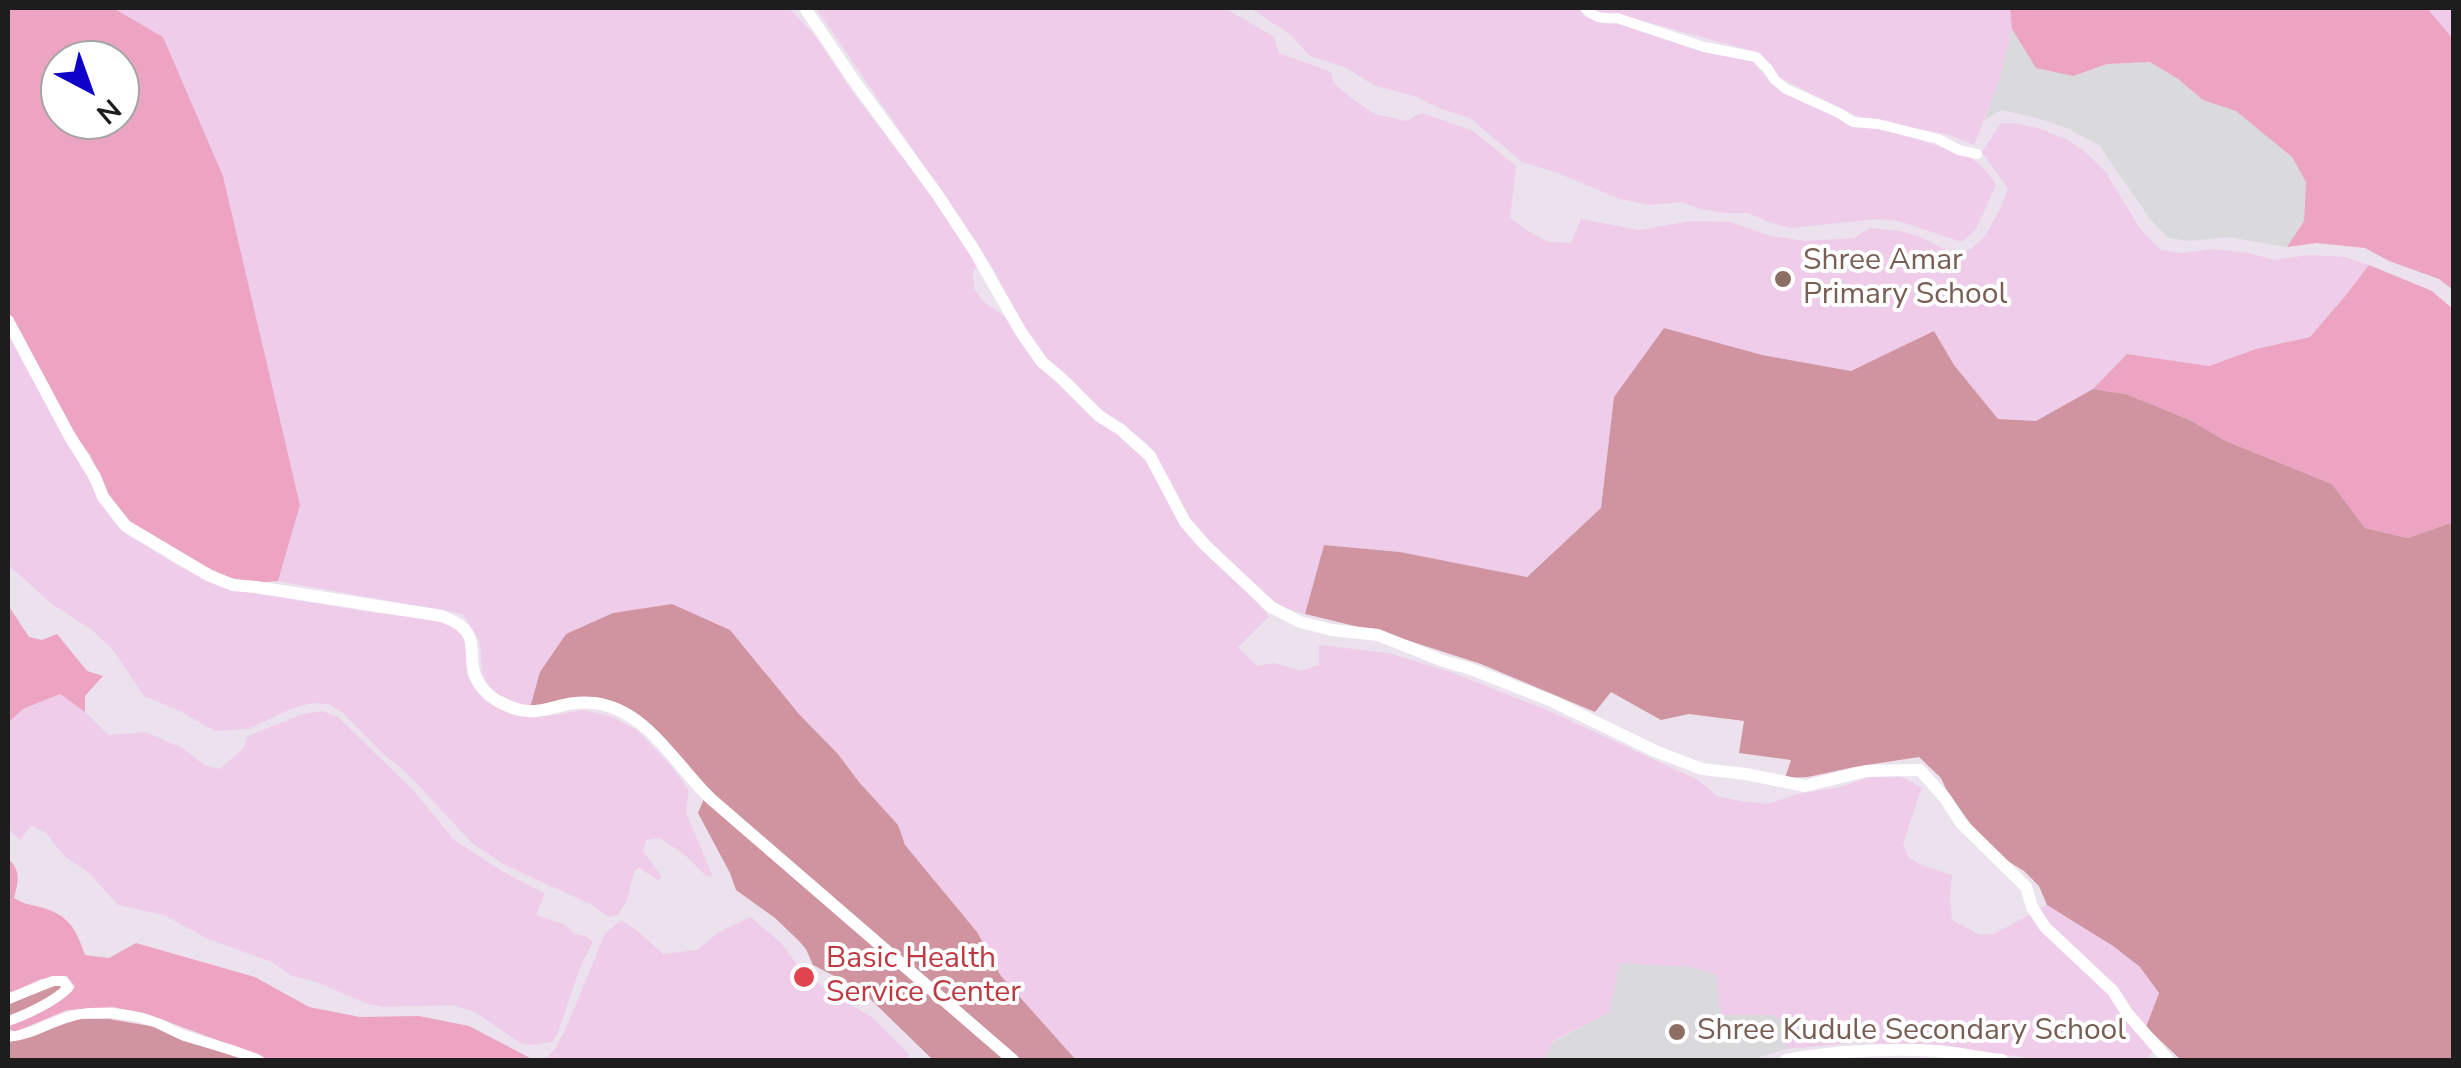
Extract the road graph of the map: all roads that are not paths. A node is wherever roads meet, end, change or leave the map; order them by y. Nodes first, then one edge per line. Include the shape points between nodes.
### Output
1 (805, 8) edge
2 (1585, 8) edge
3 (1977, 154) dead end
4 (8, 321) edge
5 (8, 999) edge
6 (8, 1021) edge
7 (8, 1037) edge
8 (259, 1060) edge
9 (1013, 1060) edge
10 (1786, 1060) edge
11 (2002, 1060) edge
12 (2168, 1060) edge

1 - 12 street via 974,250 1042,362 1150,456 1185,522 1271,607 1300,622 1378,635 1468,668 1702,769 1805,786 1866,770 1920,770 1972,835 2026,887 2044,927 2113,992
2 - 3 street via 1604,19 1756,57 1786,89 1852,122
4 - 9 street via 103,497 126,526 233,585 442,616 469,637 472,670 483,691 516,710 595,703 630,717 712,799
5 - 6 street via 53,981 68,988
7 - 8 street via 76,1015 104,1014 139,1018
10 - 11 street via 1907,1051

